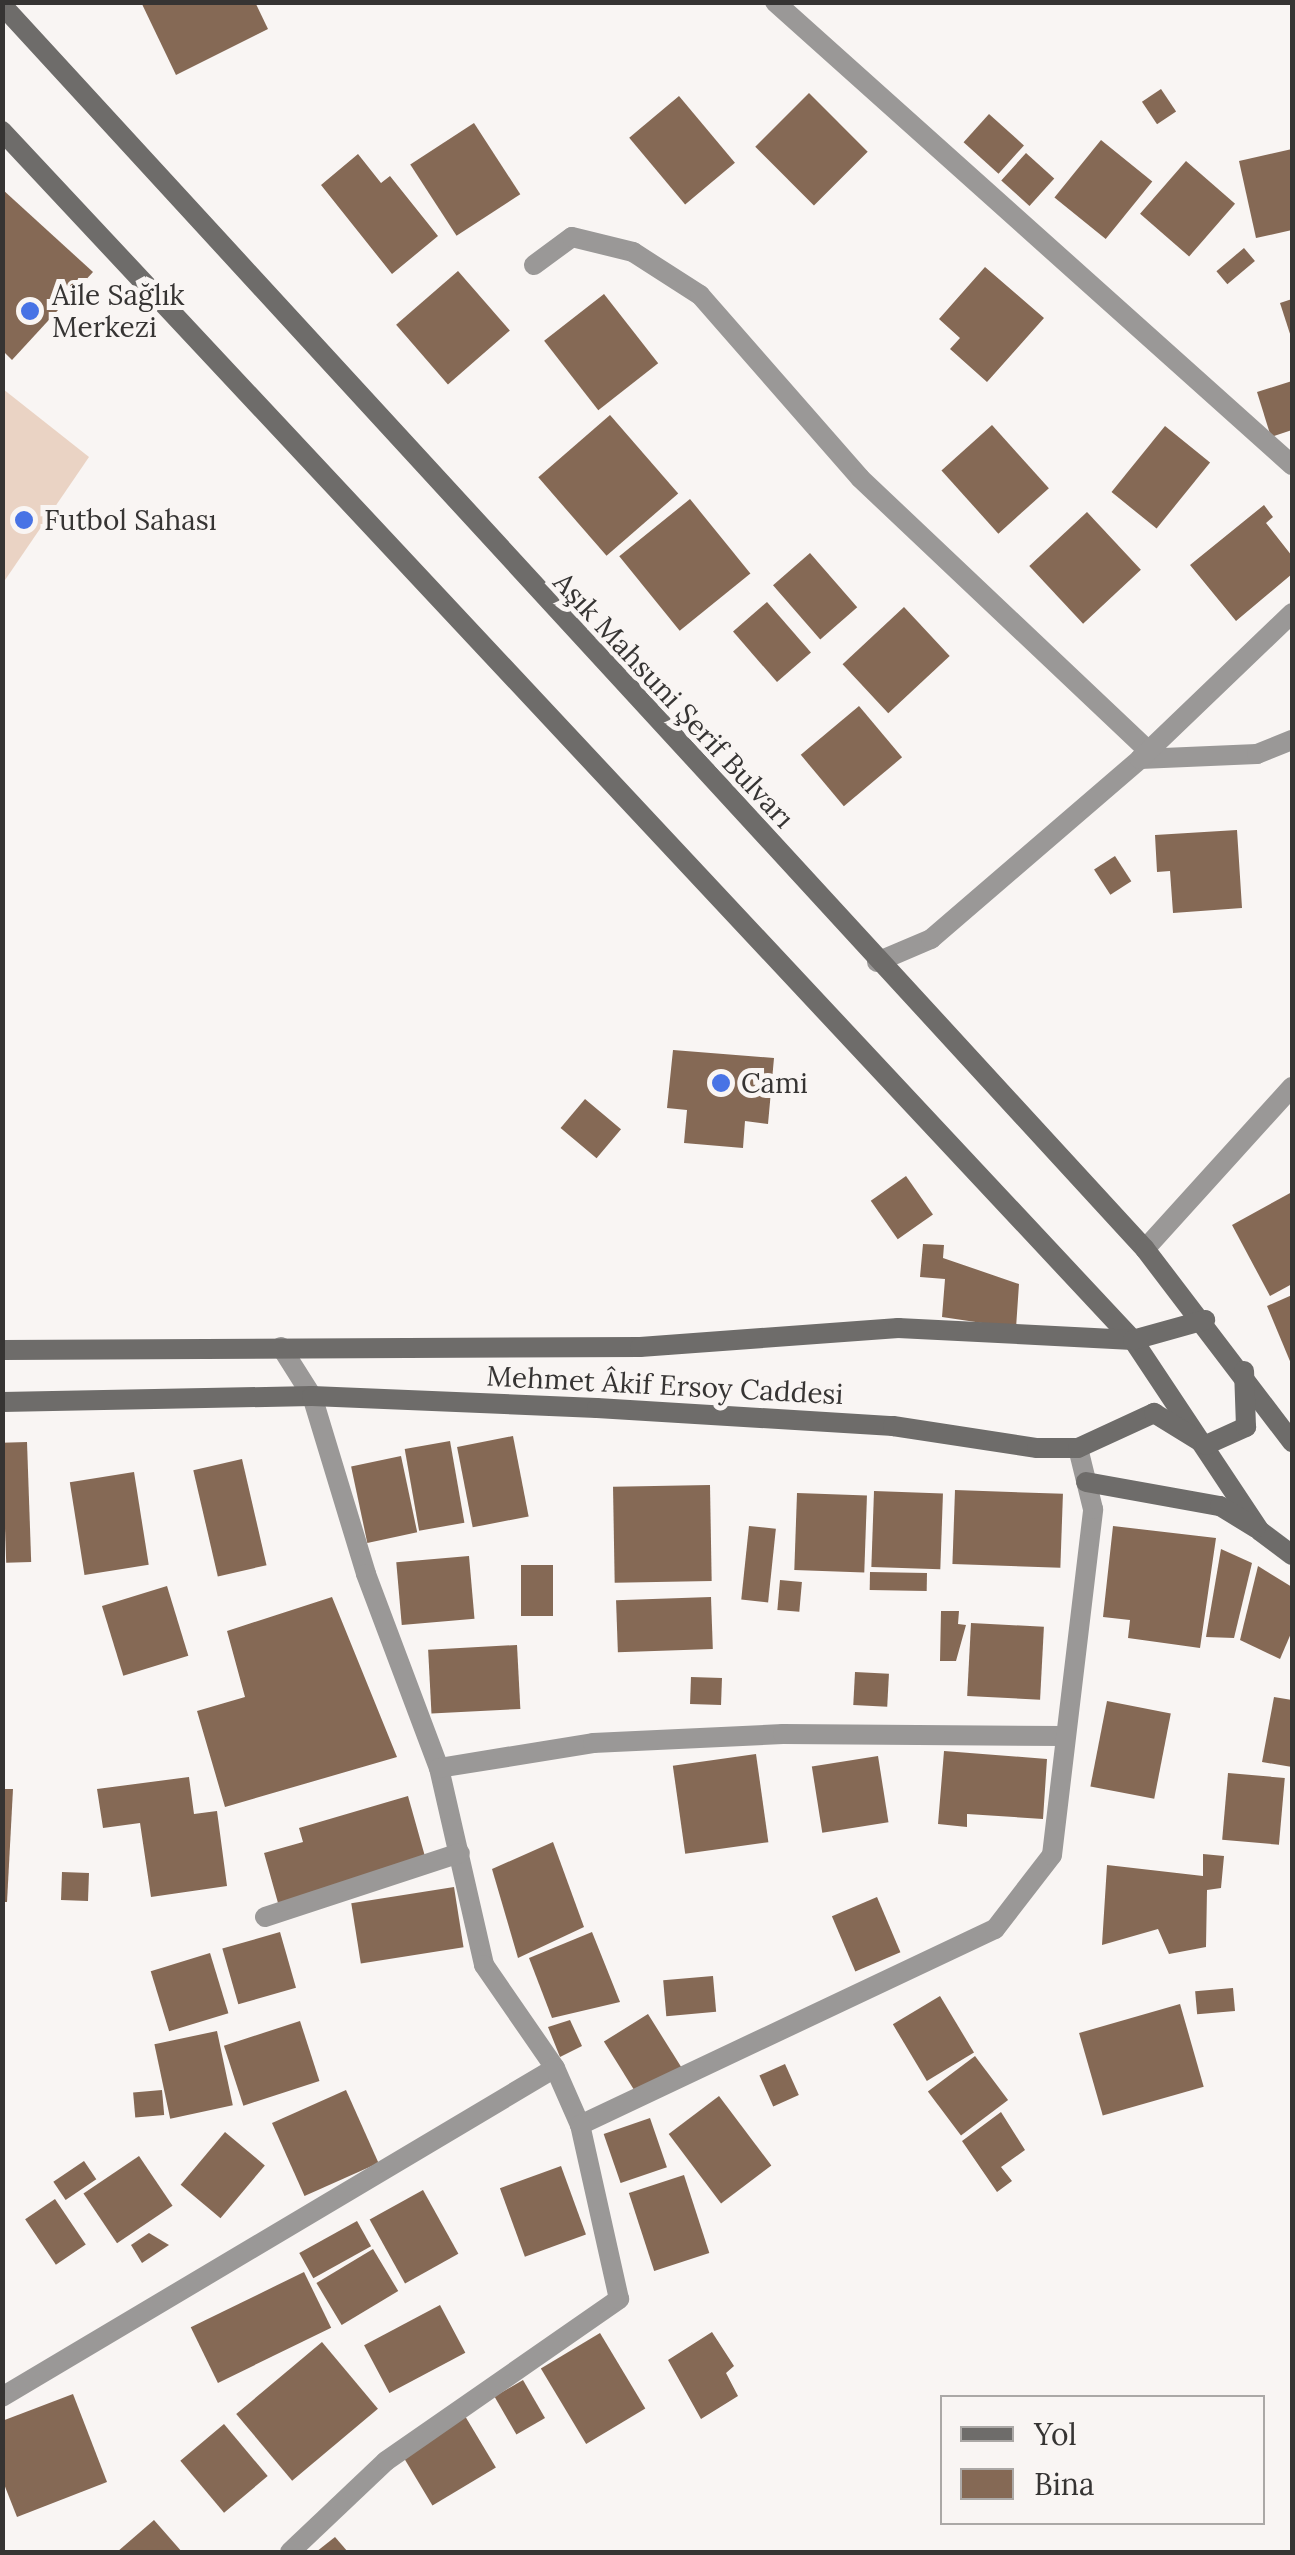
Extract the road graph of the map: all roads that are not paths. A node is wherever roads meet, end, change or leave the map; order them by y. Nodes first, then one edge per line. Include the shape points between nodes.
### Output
1 (775, 2) edge
2 (2, 6) edge
3 (2, 130) edge
4 (534, 264) dead end
5 (1292, 465) edge
6 (1292, 613) edge
7 (1292, 740) edge
8 (1145, 755) junction
9 (877, 962) junction
10 (1292, 1087) edge
11 (1145, 1249) junction
12 (1205, 1320) junction
13 (1133, 1340) junction
14 (281, 1347) junction
15 (2, 1350) edge
16 (1244, 1371) junction
17 (312, 1396) junction
18 (2, 1402) edge
19 (1292, 1442) edge
20 (1206, 1445) junction
21 (1078, 1448) junction
22 (1086, 1482) junction
23 (1260, 1531) junction
24 (1292, 1555) edge
25 (1063, 1736) junction
26 (439, 1768) junction
27 (460, 1853) junction
28 (265, 1917) dead end
29 (555, 2068) junction
30 (580, 2125) junction
31 (2, 2398) edge
32 (290, 2552) edge

1 - 5 street
2 - 9 main road, Aşık Mahsuni Şerif Bulvarı
3 - 13 main road
4 - 8 street via 572,237 634,252 700,296 860,478
6 - 8 street
7 - 8 street via 1257,754
8 - 9 street via 931,938
9 - 11 main road, Aşık Mahsuni Şerif Bulvarı
10 - 11 street
11 - 12 main road, Aşık Mahsuni Şerif Bulvarı
12 - 13 main road, Mehmet Âkif Ersoy Caddesi
12 - 16 main road, Aşık Mahsuni Şerif Bulvarı
13 - 14 main road, Mehmet Âkif Ersoy Caddesi via 898,1328 640,1347
13 - 20 main road
14 - 15 main road, Mehmet Âkif Ersoy Caddesi
14 - 17 street
16 - 19 main road, Aşık Mahsuni Şerif Bulvarı
16 - 20 main road via 1246,1427
17 - 18 main road, Mehmet Âkif Ersoy Caddesi
17 - 21 main road, Mehmet Âkif Ersoy Caddesi via 893,1426
17 - 26 street via 366,1574
20 - 21 main road via 1154,1413
20 - 23 main road
21 - 22 street
22 - 23 main road via 1220,1506
22 - 25 street via 1093,1509
23 - 24 main road
25 - 26 street via 631,1742
25 - 30 street via 1052,1855 995,1929
26 - 27 street
27 - 28 street
27 - 29 street via 484,1966
29 - 30 street
29 - 31 street
30 - 32 street via 619,2299 386,2461

